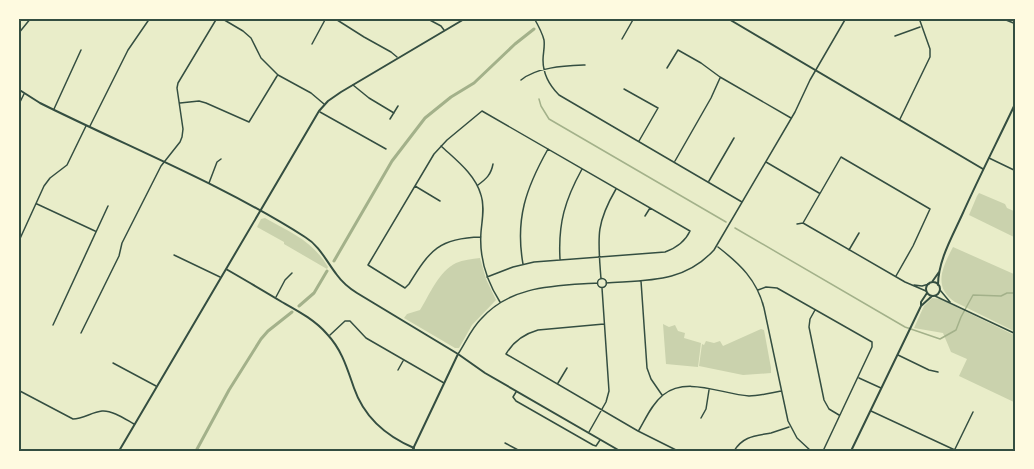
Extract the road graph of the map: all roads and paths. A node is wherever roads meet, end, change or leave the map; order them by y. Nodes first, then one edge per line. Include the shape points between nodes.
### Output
1 (31, 18) edge
2 (150, 18) edge
3 (217, 18) edge
4 (221, 18) edge
5 (326, 18) edge
6 (334, 18) edge
7 (426, 18) edge
8 (466, 18) edge
9 (534, 18) edge
10 (634, 18) edge
11 (727, 18) edge
12 (844, 18) edge
13 (919, 18) edge
14 (1001, 18) edge
15 (1016, 24) edge
16 (922, 26) junction
17 (444, 30) junction
18 (18, 34) edge
19 (895, 36) dead end
20 (622, 39) dead end
21 (312, 44) dead end
22 (81, 50) dead end
23 (398, 58) junction
24 (585, 65) dead end
25 (667, 68) dead end
26 (544, 70) junction
27 (816, 70) junction
28 (278, 75) junction
29 (720, 77) junction
30 (521, 80) dead end
31 (352, 84) junction
32 (18, 88) edge
33 (624, 89) dead end
34 (25, 93) junction
35 (1016, 102) edge
36 (179, 103) junction
37 (325, 105) junction
38 (18, 106) edge
39 (398, 106) dead end
40 (53, 110) junction
41 (319, 111) junction
42 (394, 113) junction
43 (390, 119) dead end
44 (791, 119) junction
45 (900, 119) junction
46 (88, 126) junction
47 (734, 138) dead end
48 (638, 141) junction
49 (441, 146) junction
50 (386, 149) dead end
51 (549, 149) junction
52 (989, 158) junction
53 (221, 159) dead end
54 (164, 162) junction
55 (674, 162) junction
56 (766, 162) junction
57 (493, 164) dead end
58 (582, 168) junction
59 (983, 169) junction
60 (1016, 171) edge
61 (708, 182) junction
62 (209, 184) junction
63 (477, 185) junction
64 (415, 186) junction
65 (616, 188) junction
66 (820, 193) junction
67 (440, 201) dead end
68 (743, 202) junction
69 (36, 204) junction
70 (108, 206) dead end
71 (650, 207) junction
72 (261, 211) junction
73 (645, 216) dead end
74 (803, 223) junction
75 (797, 224) dead end
76 (97, 231) junction
77 (859, 233) dead end
78 (481, 237) junction
79 (18, 243) edge
80 (717, 247) junction
81 (849, 250) junction
82 (174, 255) dead end
83 (600, 257) junction
84 (560, 260) junction
85 (523, 264) junction
86 (226, 269) junction
87 (939, 272) junction
88 (292, 273) dead end
89 (896, 276) junction
90 (221, 278) junction
91 (487, 278) junction
92 (601, 279) junction
93 (640, 280) junction
94 (597, 283) junction
95 (606, 283) junction
96 (930, 283) junction
97 (913, 285) junction
98 (938, 285) junction
99 (602, 288) junction
100 (758, 290) junction
101 (940, 290) junction
102 (927, 292) junction
103 (933, 296) junction
104 (275, 298) junction
105 (500, 302) junction
106 (951, 303) junction
107 (921, 306) junction
108 (815, 309) junction
109 (604, 324) junction
110 (53, 325) dead end
111 (81, 333) dead end
112 (1016, 334) edge
113 (329, 336) junction
114 (458, 354) junction
115 (897, 355) junction
116 (404, 360) junction
117 (113, 363) dead end
118 (567, 368) dead end
119 (398, 370) dead end
120 (938, 372) dead end
121 (858, 377) junction
122 (444, 383) junction
123 (557, 384) junction
124 (156, 387) junction
125 (881, 388) junction
126 (18, 390) edge
127 (710, 390) junction
128 (516, 391) junction
129 (782, 391) junction
130 (662, 396) junction
131 (601, 410) junction
132 (870, 411) junction
133 (973, 412) dead end
134 (840, 415) junction
135 (701, 418) dead end
136 (134, 424) junction
137 (790, 426) junction
138 (638, 431) junction
139 (588, 433) junction
140 (600, 440) junction
141 (505, 443) dead end
142 (413, 450) edge
143 (956, 450) edge
144 (118, 451) edge
145 (419, 451) edge
146 (520, 451) edge
147 (620, 451) edge
148 (678, 451) edge
149 (734, 451) edge
150 (811, 451) edge
151 (823, 451) edge
152 (851, 451) edge

1 - 18 street
2 - 46 street via 128,50
3 - 36 street via 178,83
4 - 28 street via 251,38 261,58
5 - 21 street
6 - 23 street
7 - 17 street
8 - 17 street
9 - 26 street via 543,38
10 - 20 street
11 - 27 street
12 - 27 street
13 - 16 street
14 - 15 street
16 - 19 street
16 - 45 street via 930,57
17 - 23 street
22 - 40 street
23 - 31 street
24 - 26 street
25 - 29 street via 678,50
26 - 30 street
26 - 48 street via 559,95
27 - 44 street
27 - 45 street
28 - 36 street via 249,122 199,101
28 - 37 street
29 - 44 street
29 - 55 street
31 - 37 street
31 - 42 street
32 - 34 street
33 - 48 street via 658,108
34 - 38 street
34 - 40 street
35 - 52 street
36 - 54 street via 182,137
37 - 41 street
39 - 42 street
40 - 46 street
41 - 50 street
41 - 72 street
42 - 43 street
44 - 56 street
45 - 59 street
46 - 54 street
46 - 69 street via 69,162 48,181
47 - 61 street
48 - 55 street
49 - 51 street via 483,111
49 - 63 street
49 - 64 street
51 - 58 street
51 - 85 street via 533,176 525,201 520,232
52 - 59 street
52 - 60 street
53 - 62 street
54 - 62 street
54 - 111 street
55 - 61 street
56 - 66 street
56 - 68 street
57 - 63 street via 488,177
58 - 65 street
58 - 84 street via 562,216
59 - 87 street
61 - 68 street
62 - 72 street
63 - 78 street via 483,205
64 - 67 street
64 - 78 street via 368,265 405,288 439,246
65 - 71 street
65 - 83 street via 601,220
66 - 74 street
66 - 89 street via 841,157 930,208
68 - 80 street
69 - 76 street
69 - 79 street
70 - 76 street
71 - 73 street
71 - 83 street via 690,231 685,239 665,252
72 - 86 street
72 - 114 street via 311,241 350,289
74 - 75 street
74 - 81 street
76 - 110 street
77 - 81 street
78 - 91 street
80 - 93 street via 685,272
80 - 100 street via 744,269
81 - 89 street
82 - 90 street
83 - 84 street
83 - 92 street
84 - 85 street
85 - 91 street
86 - 90 street
86 - 104 street
87 - 96 street
87 - 98 street
88 - 104 street
89 - 97 street
90 - 124 street
91 - 105 street
92 - 94 street
92 - 95 street
93 - 95 street
93 - 130 street via 647,368
94 - 99 street
94 - 105 street via 523,291
95 - 99 street
96 - 97 street
96 - 98 street
96 - 102 street
97 - 102 street
98 - 101 street
99 - 109 street
100 - 108 street via 777,288
100 - 129 street
101 - 103 street
101 - 106 street
102 - 103 street
102 - 107 street
103 - 106 street
103 - 107 street
104 - 113 street via 309,318
105 - 114 street via 479,320
106 - 112 street
107 - 115 street
108 - 121 street via 872,342
108 - 134 street via 809,327 824,400 829,409
109 - 123 street via 538,330 512,345 506,354
109 - 131 street via 609,391
113 - 116 street via 349,321 363,336
113 - 142 street via 342,355 355,392 369,416
114 - 122 street
114 - 128 street
115 - 120 street
115 - 125 street
116 - 119 street
116 - 122 street
117 - 124 street
118 - 123 street
121 - 125 street
121 - 134 street
122 - 142 street
123 - 131 street
124 - 136 street
125 - 132 street
126 - 136 street via 73,419 106,411
127 - 129 street via 753,396
127 - 130 street via 685,387
127 - 135 street
128 - 139 street
128 - 140 street via 516,401 593,445
129 - 137 street
130 - 138 street
131 - 138 street
131 - 139 street
132 - 143 street
132 - 152 street
133 - 143 street
134 - 151 street
136 - 144 street
137 - 149 street via 749,436
137 - 150 street
138 - 148 street
139 - 140 street
140 - 147 street
141 - 146 street
142 - 145 street

